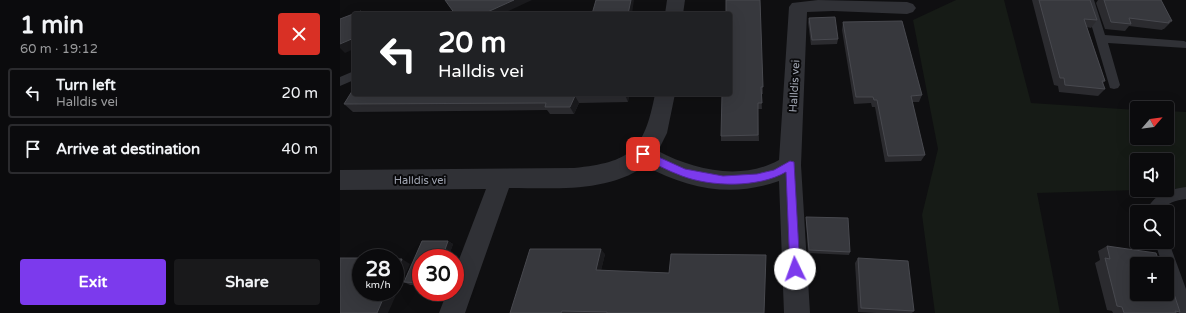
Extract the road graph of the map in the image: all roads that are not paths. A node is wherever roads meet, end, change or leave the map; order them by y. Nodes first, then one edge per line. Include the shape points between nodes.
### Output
1 (676, 0) edge
2 (1089, 0) edge
3 (907, 8) dead end
4 (674, 12) edge
5 (1101, 39) junction
6 (1184, 44) dead end
7 (352, 76) edge
8 (340, 82) edge
9 (1114, 84) dead end
10 (665, 96) edge
11 (643, 154) junction
12 (790, 165) junction
13 (501, 179) junction
14 (340, 180) edge
15 (1186, 193) edge
16 (1157, 205) edge
17 (1164, 249) edge
18 (1185, 308) dead end
19 (452, 313) edge
20 (797, 313) edge

1 - 4 street
2 - 5 lane
3 - 12 street, Halldis vei via 833,5 798,7
5 - 6 lane
5 - 9 lane
7 - 8 lane
10 - 11 street, Halldis vei via 654,140
11 - 12 street via 684,173 723,180 757,178 776,173
11 - 13 street, Halldis vei via 628,166 596,176
12 - 20 street, Halldis vei
13 - 14 street, Halldis vei
13 - 19 street
15 - 16 lane via 1164,198
17 - 18 lane

